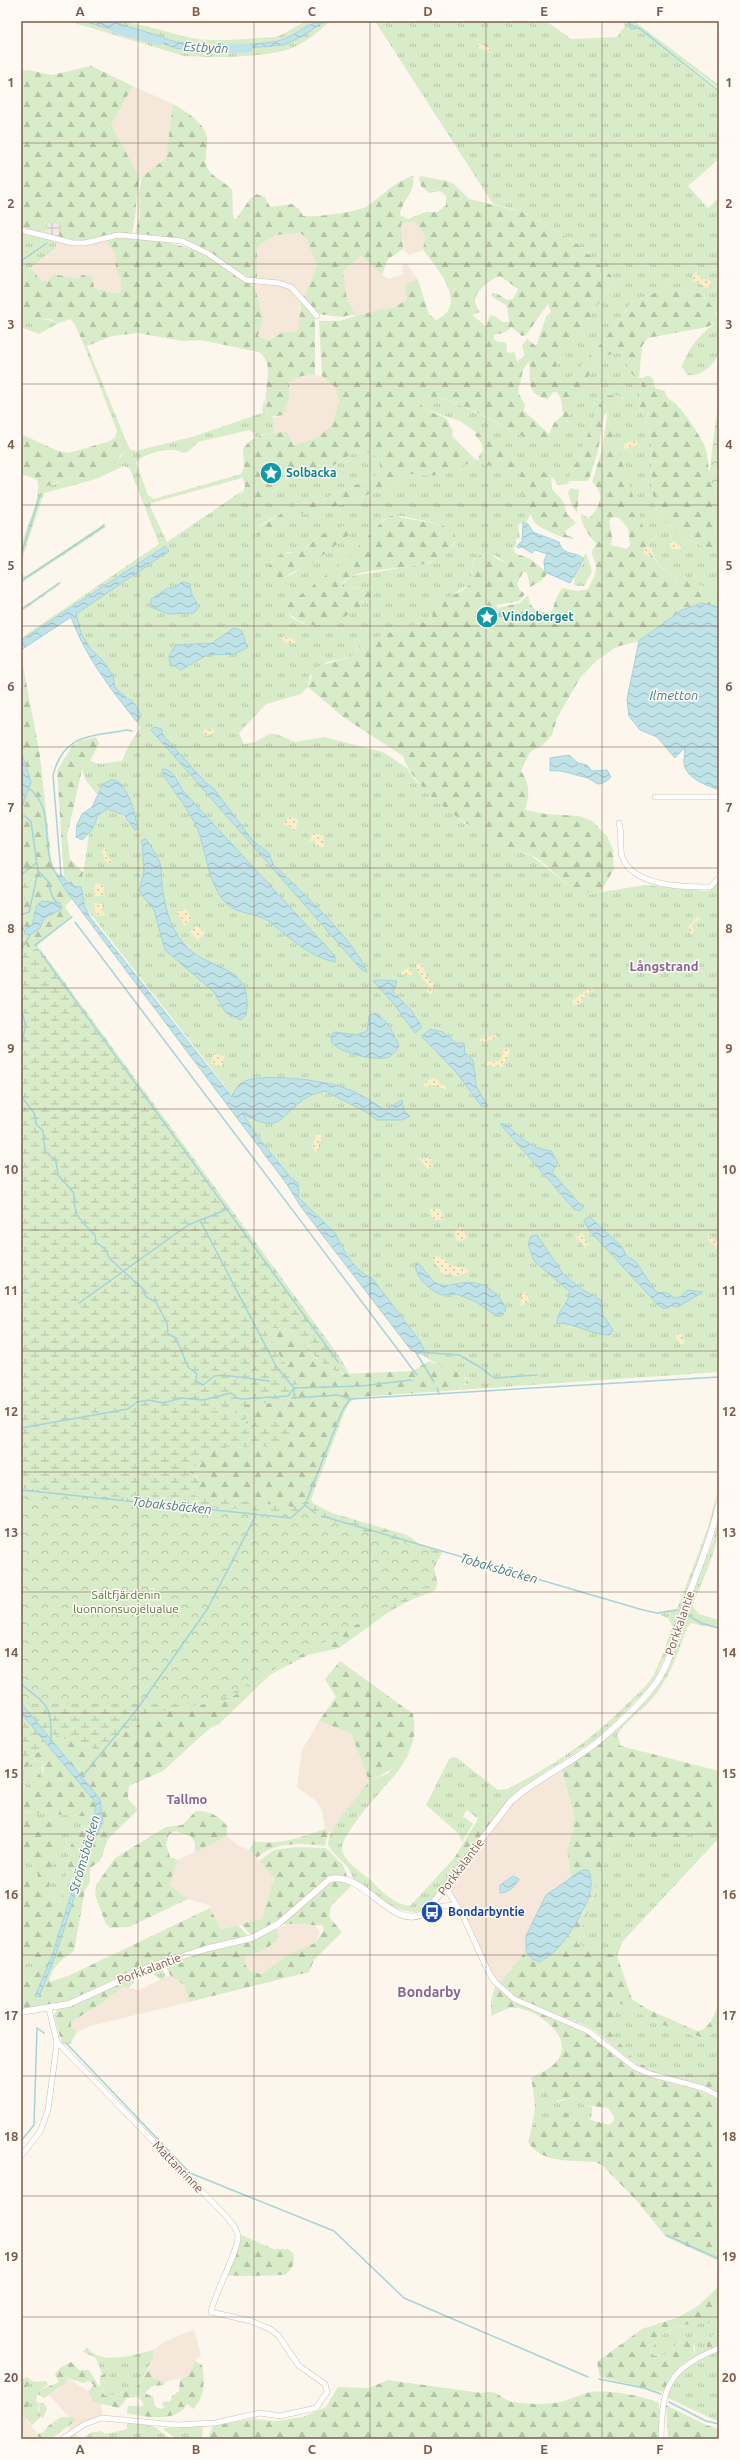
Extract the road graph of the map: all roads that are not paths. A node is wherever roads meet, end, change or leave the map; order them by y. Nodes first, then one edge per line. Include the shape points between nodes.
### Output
1 (21, 230) edge
2 (317, 316) dead end
3 (655, 797) dead end
4 (719, 797) edge
5 (619, 823) dead end
6 (719, 878) edge
7 (719, 1504) edge
8 (446, 1888) junction
9 (456, 1905) junction
10 (432, 1906) junction
11 (49, 2009) junction
12 (21, 2012) edge
13 (57, 2042) junction
14 (719, 2096) edge
15 (21, 2156) edge
16 (719, 2348) edge
17 (62, 2439) edge
18 (661, 2439) edge

1 - 2 street via 73,243 85,243 118,235 182,242 208,253 246,280 279,283 292,288
3 - 4 street
5 - 6 street via 622,832 622,858 628,868 642,877 692,887 710,887
7 - 8 street, Porkkalantie via 703,1561 685,1606 669,1658 658,1679 581,1755 522,1791 511,1801
8 - 9 street
8 - 10 street, Porkkalantie
9 - 10 street
9 - 14 street via 492,1977 514,1999 588,2031 634,2067 650,2074 703,2088
10 - 11 street, Porkkalantie via 416,1917 402,1915 349,1879 330,1879 293,1912 264,1933 154,1965 87,1997
11 - 12 street, Porkkalantie
11 - 13 street
13 - 15 street via 45,2121 36,2138
13 - 17 street, Mattanrinne via 226,2215 237,2231 237,2246 215,2295 211,2312 251,2321 270,2329 278,2336 295,2362 327,2388 326,2397 316,2408 280,2416 260,2413 215,2423 169,2425 110,2417 85,2424
16 - 18 street via 689,2362 668,2387 662,2404

